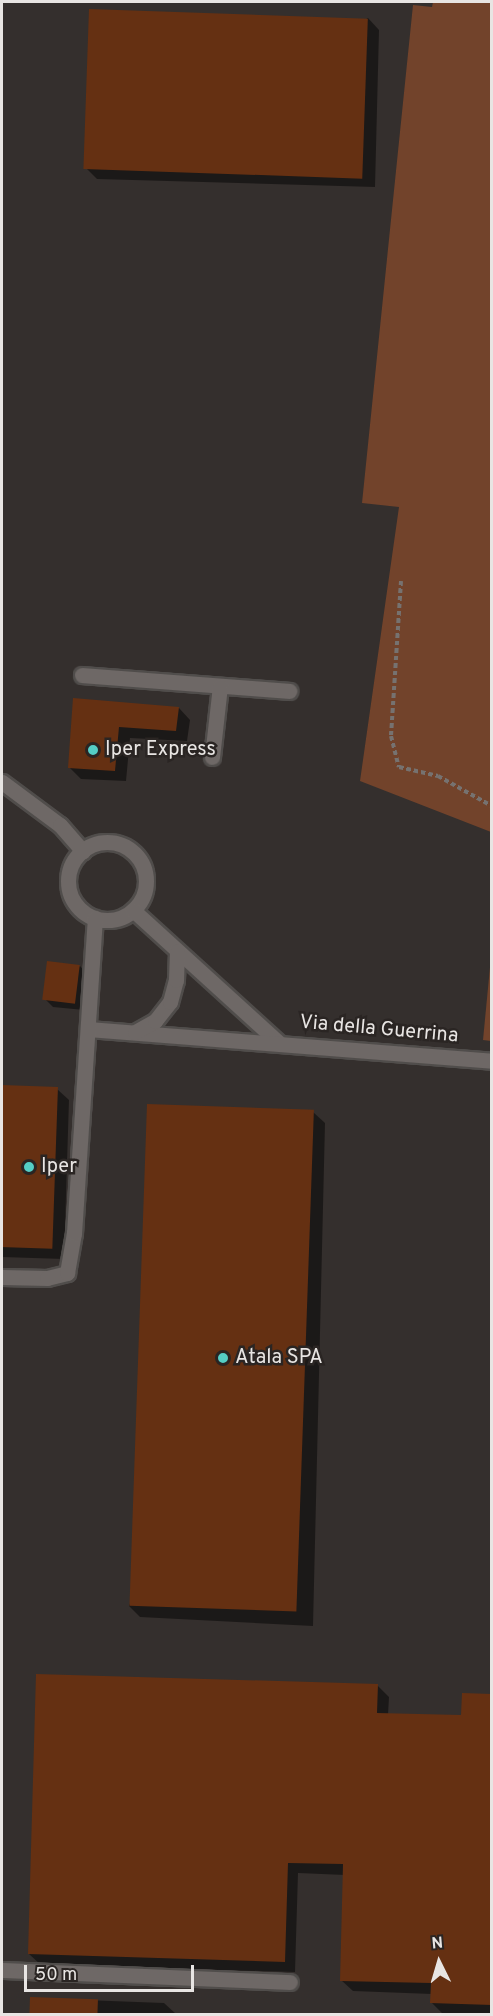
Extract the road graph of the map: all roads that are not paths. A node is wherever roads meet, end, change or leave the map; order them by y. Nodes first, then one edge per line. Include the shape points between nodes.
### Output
1 (82, 675) dead end
2 (220, 686) junction
3 (289, 692) dead end
4 (212, 757) dead end
5 (2, 782) edge
6 (83, 851) junction
7 (133, 910) junction
8 (95, 918) junction
9 (177, 951) junction
10 (88, 1029) junction
11 (135, 1032) junction
12 (278, 1042) junction
13 (492, 1061) edge
14 (2, 1277) edge
15 (2, 1970) edge
16 (290, 1982) dead end

1 - 2 street
2 - 3 street
2 - 4 street
5 - 6 street via 60,825
6 - 7 street via 111,842 138,857 146,878 145,890
6 - 8 street via 70,869 70,893 76,904
7 - 8 street via 108,920
7 - 9 street, Via della Guerrina
8 - 10 street
9 - 11 street via 170,1002 155,1021
9 - 12 street, Via della Guerrina
10 - 11 street
10 - 14 street via 74,1233 67,1273 47,1278
11 - 12 street
12 - 13 street, Via della Guerrina
15 - 16 street

